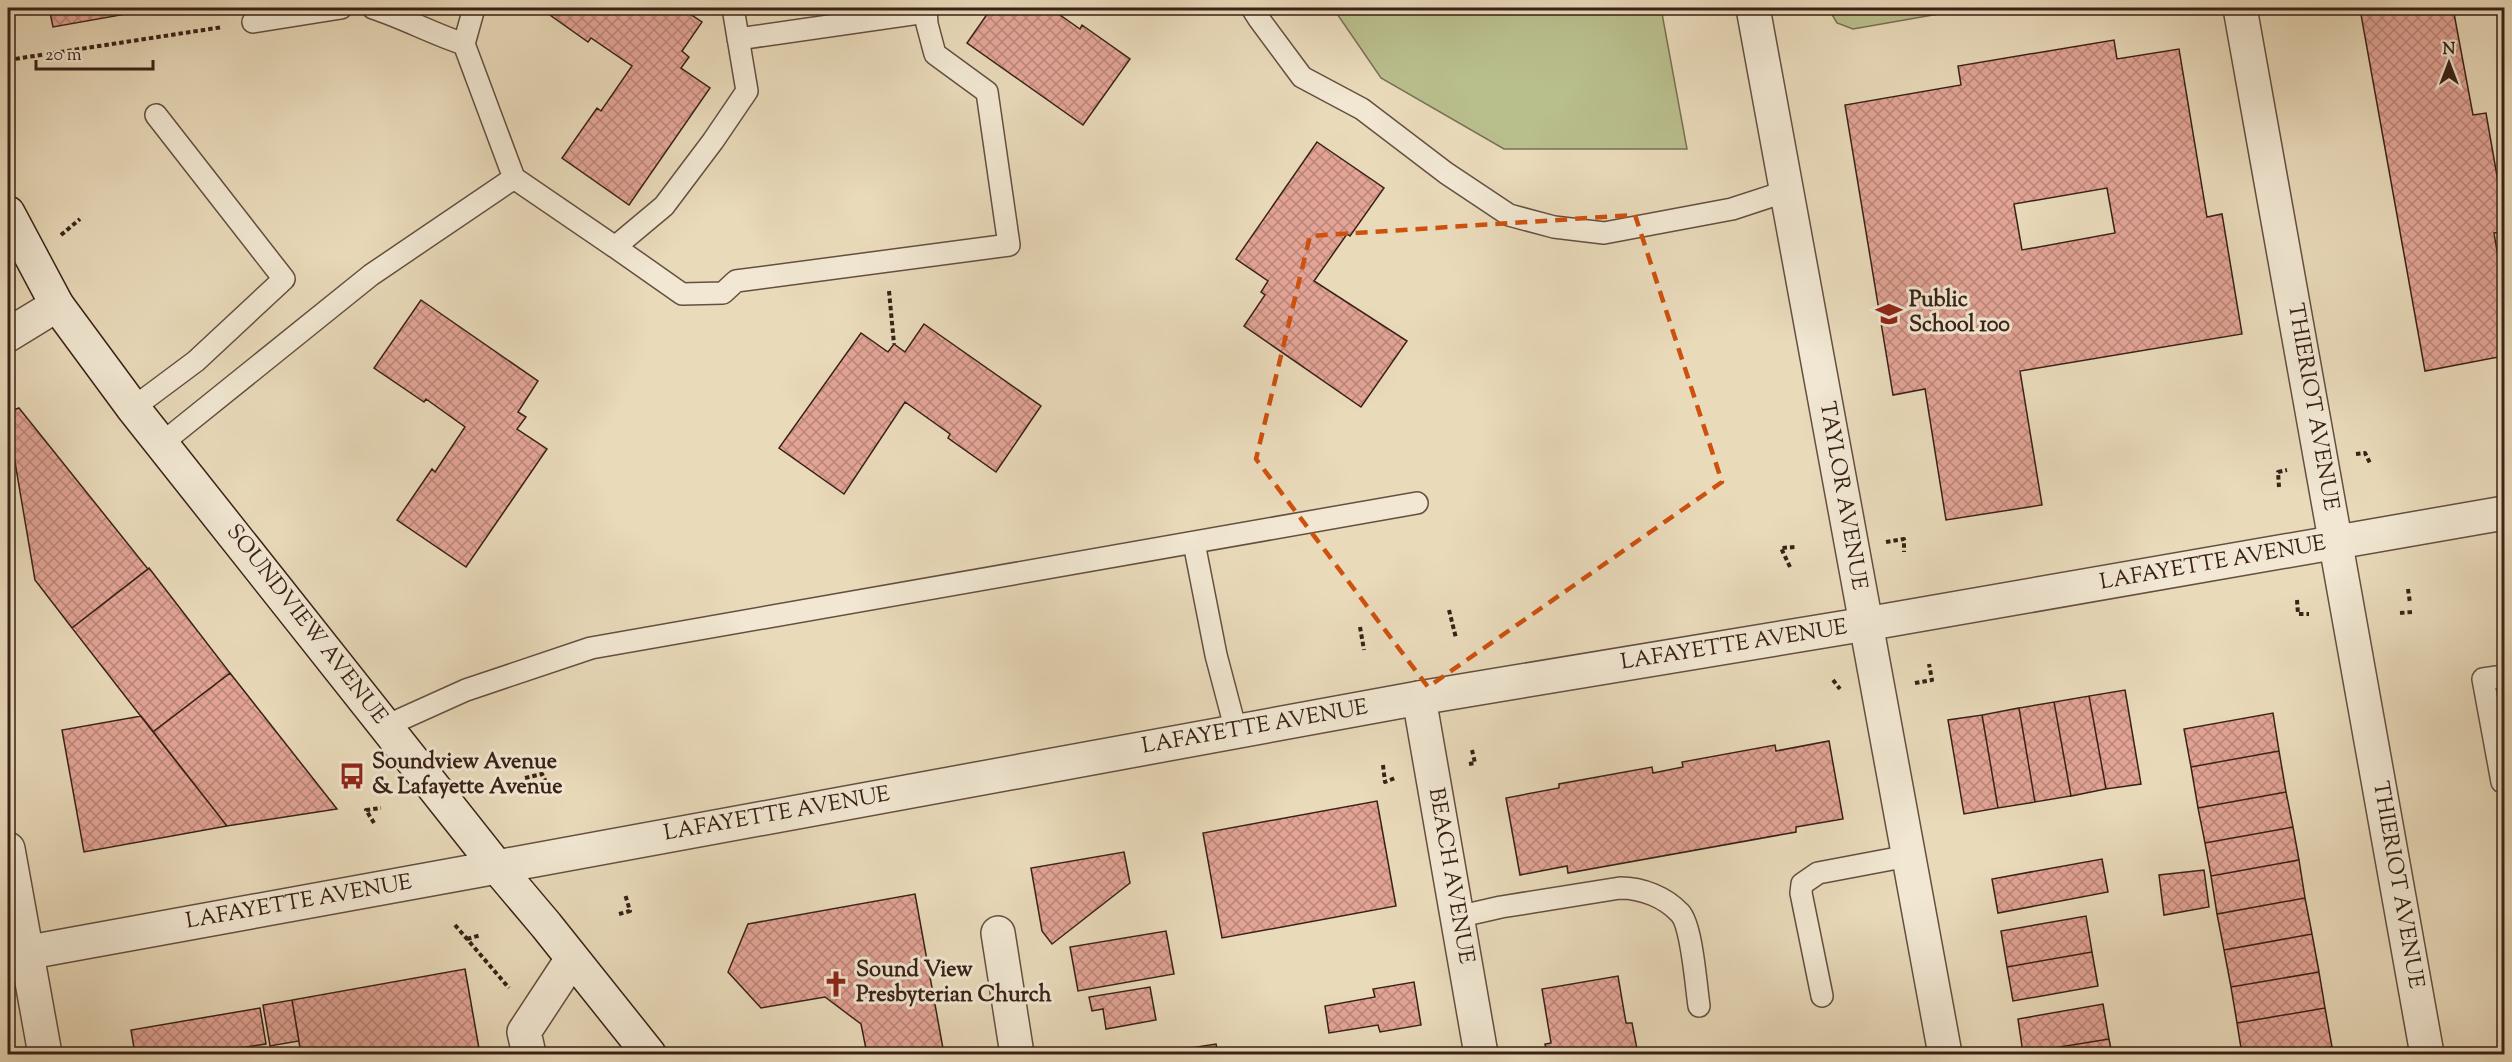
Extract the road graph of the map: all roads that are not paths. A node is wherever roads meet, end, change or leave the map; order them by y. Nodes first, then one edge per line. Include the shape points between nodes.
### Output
1 (341, 8) edge
2 (373, 8) edge
3 (474, 8) edge
4 (733, 8) edge
5 (1252, 8) edge
6 (1753, 8) edge
7 (2240, 8) edge
8 (926, 10) edge
9 (254, 22) road end
10 (738, 39) junction
11 (464, 44) junction
12 (156, 115) dead end
13 (514, 178) junction
14 (1787, 191) junction
15 (8, 213) edge
16 (615, 248) junction
17 (8, 260) edge
18 (57, 305) junction
19 (8, 334) edge
20 (133, 408) junction
21 (161, 444) junction
22 (1417, 503) dead end
23 (2505, 513) edge
24 (1194, 543) junction
25 (2336, 543) junction
26 (1866, 624) junction
27 (2505, 676) edge
28 (1419, 698) junction
29 (386, 726) junction
30 (1236, 731) junction
31 (2505, 782) edge
32 (8, 849) edge
33 (1908, 856) junction
34 (497, 867) junction
35 (1457, 917) junction
36 (998, 933) dead end
37 (17, 954) edge
38 (572, 960) junction
39 (1822, 996) dead end
40 (1700, 1006) dead end
41 (45, 1054) edge
42 (529, 1054) edge
43 (649, 1054) edge
44 (1017, 1054) edge
45 (1481, 1054) edge
46 (1945, 1054) edge
47 (2427, 1054) edge

1 - 9 lane
2 - 11 lane
3 - 11 lane
4 - 10 lane
5 - 14 lane via 1302,77 1362,109 1509,215 1554,227 1604,233 1732,209
6 - 14 street, TAYLOR AVENUE
7 - 25 street, THIERIOT AVENUE
8 - 10 lane
8 - 16 lane via 935,54 987,92 1009,246 736,281 723,293 681,294
10 - 16 lane via 747,91 664,206
11 - 13 lane
12 - 20 lane via 284,279 196,362
13 - 16 lane
13 - 21 lane via 371,275
14 - 26 street, TAYLOR AVENUE
15 - 18 street, SOUNDVIEW AVENUE
17 - 18 street, SOUNDVIEW AVENUE
18 - 19 street
18 - 20 street, SOUNDVIEW AVENUE
20 - 21 street, SOUNDVIEW AVENUE
21 - 29 street, SOUNDVIEW AVENUE
22 - 24 lane
23 - 25 street, LAFAYETTE AVENUE
24 - 29 lane via 591,648 466,690
24 - 30 lane
25 - 26 street, LAFAYETTE AVENUE
25 - 47 street, THIERIOT AVENUE
26 - 28 street, LAFAYETTE AVENUE
26 - 33 street, TAYLOR AVENUE
27 - 31 lane via 2483,679
28 - 30 street, LAFAYETTE AVENUE
28 - 35 street, BEACH AVENUE
29 - 34 street, SOUNDVIEW AVENUE
30 - 34 street, LAFAYETTE AVENUE
32 - 37 street
33 - 39 lane via 1818,873 1802,884
33 - 46 street, TAYLOR AVENUE
34 - 37 street, LAFAYETTE AVENUE
34 - 38 street, SOUNDVIEW AVENUE
35 - 40 lane via 1620,888 1644,891 1681,914 1688,933
35 - 45 street, BEACH AVENUE
36 - 44 street
37 - 41 street
38 - 42 street via 524,1032
38 - 43 street, SOUNDVIEW AVENUE

